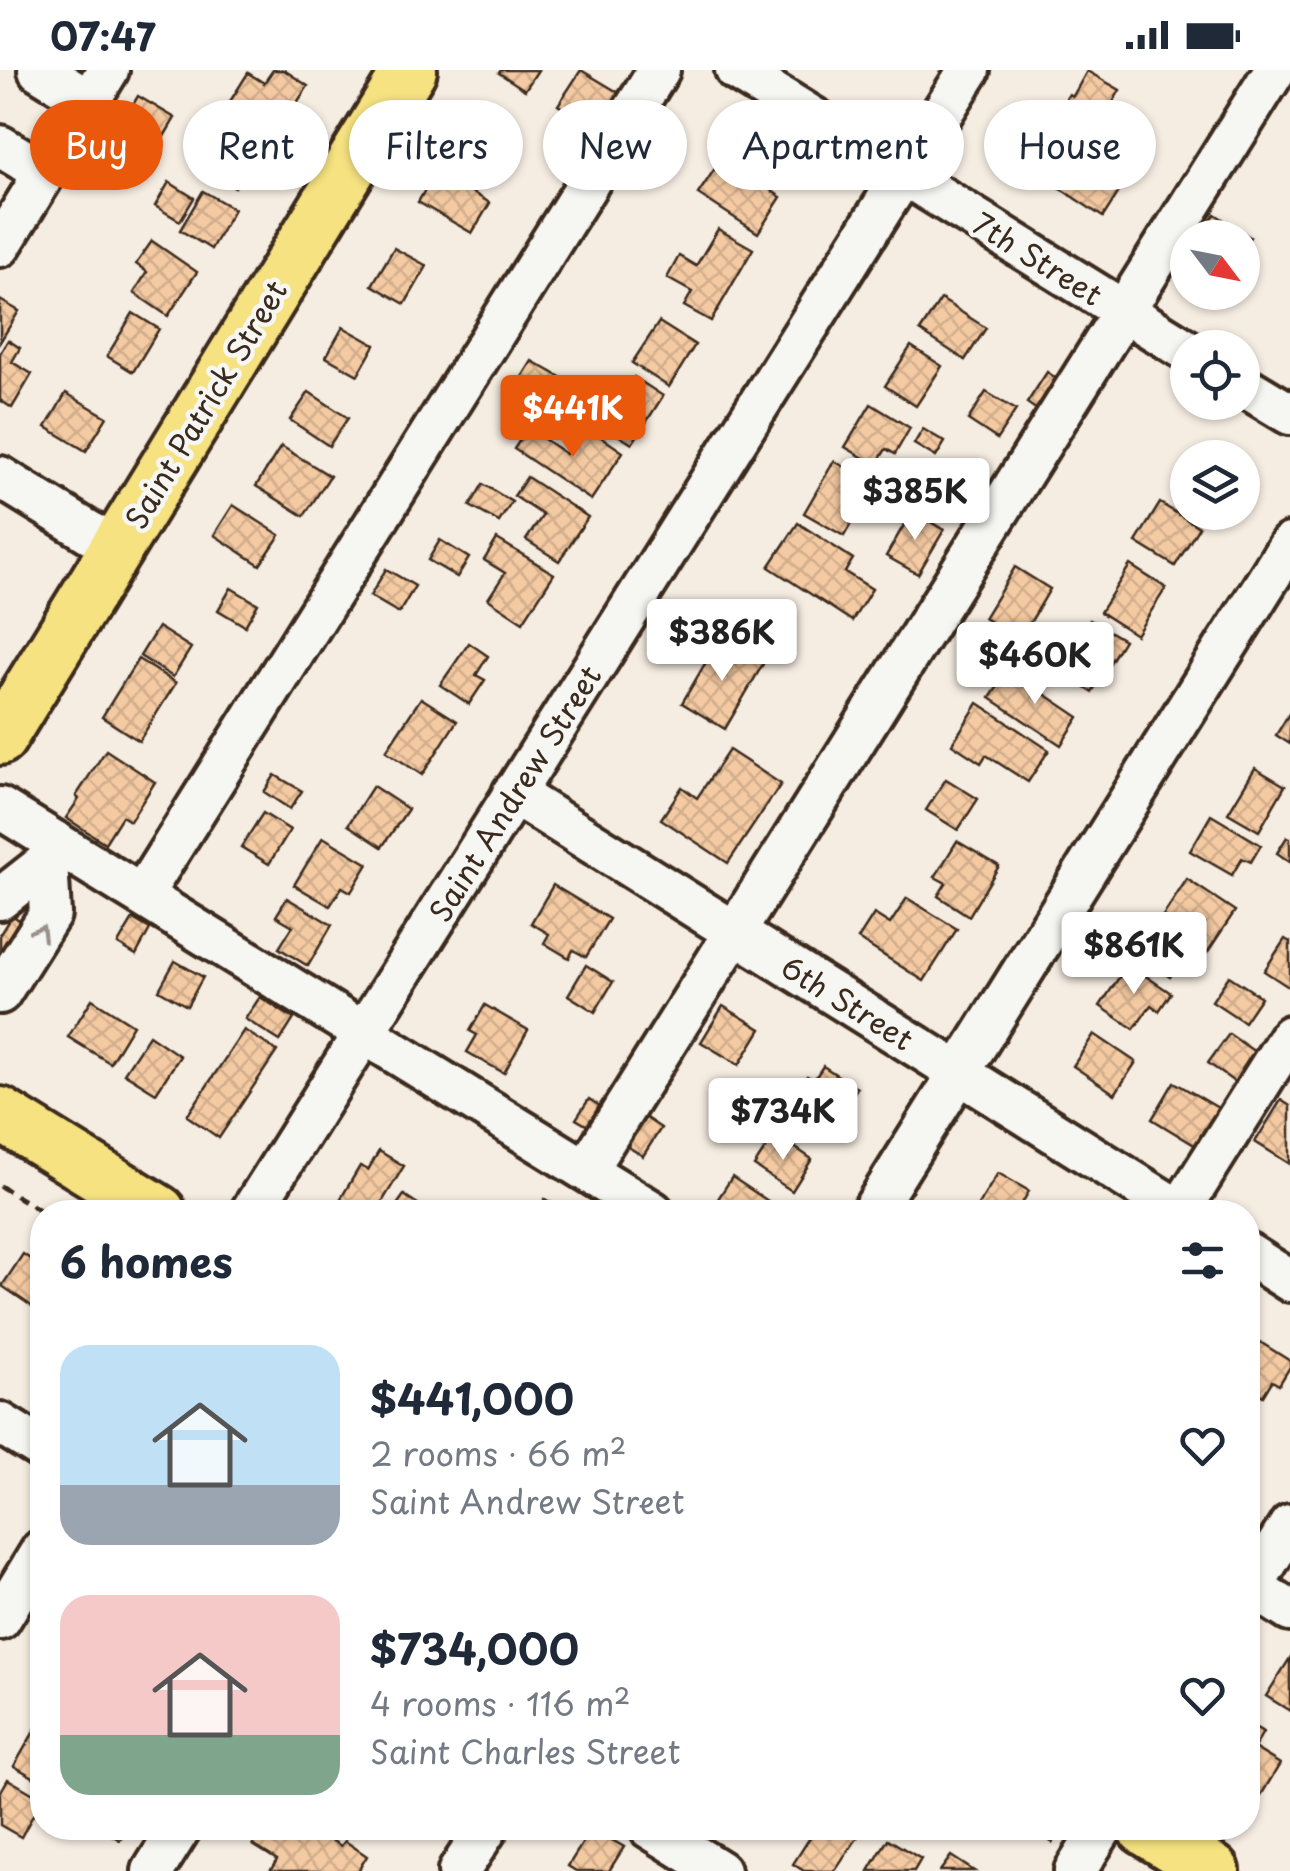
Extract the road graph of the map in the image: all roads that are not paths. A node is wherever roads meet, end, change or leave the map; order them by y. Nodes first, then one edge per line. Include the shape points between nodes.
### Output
1 (38, 70) edge
2 (410, 70) edge
3 (660, 70) edge
4 (736, 70) edge
5 (969, 70) edge
6 (1274, 70) edge
7 (99, 86) edge
8 (784, 100) edge
9 (950, 100) edge
10 (0, 146) edge
11 (30, 164) edge
12 (34, 190) edge
13 (894, 190) edge
14 (930, 190) edge
15 (0, 246) edge
16 (1125, 312) junction
17 (1170, 340) edge
18 (1260, 396) edge
19 (1290, 414) edge
20 (0, 476) edge
21 (1290, 544) edge
22 (117, 549) junction
23 (0, 738) edge
24 (513, 793) junction
25 (0, 808) edge
26 (52, 852) junction
27 (142, 895) junction
28 (0, 899) edge
29 (735, 932) junction
30 (0, 993) edge
31 (364, 1031) junction
32 (1290, 1036) edge
33 (960, 1072) junction
34 (0, 1114) edge
35 (586, 1170) junction
36 (140, 1200) edge
37 (259, 1200) edge
38 (635, 1200) edge
39 (880, 1200) edge
40 (1161, 1200) edge
41 (1188, 1200) edge
42 (1260, 1262) edge
43 (1290, 1281) edge
44 (0, 1423) edge
45 (30, 1442) edge
46 (1290, 1524) edge
47 (30, 1570) edge
48 (1260, 1571) edge
49 (1260, 1594) edge
50 (1290, 1611) edge
51 (0, 1619) edge
52 (172, 1840) edge
53 (479, 1840) edge
54 (669, 1840) edge
55 (1095, 1840) edge
56 (1163, 1840) edge
57 (153, 1871) edge
58 (460, 1871) edge
59 (719, 1871) edge
60 (1076, 1871) edge
61 (1213, 1871) edge

1 - 7 street
2 - 22 main road, Saint Patrick Street
3 - 27 street
4 - 8 street, 7th Street
5 - 9 street, Saint Andrew Street
6 - 16 street
10 - 11 street
12 - 15 street
13 - 24 street, Saint Andrew Street
14 - 16 street, 7th Street
16 - 17 street, 7th Street
16 - 29 street
18 - 19 street
20 - 22 street
21 - 33 street
22 - 23 main road, Saint Patrick Street
24 - 29 street, 6th Street
24 - 31 street, Saint Andrew Street
25 - 26 street
26 - 27 street
26 - 28 street
30 -> 26 street via 50,914
27 - 31 street
29 - 33 street, 6th Street
29 - 35 street
31 - 35 street
31 - 37 street, Saint Andrew Street
32 - 41 street
33 - 39 street
33 - 40 street, 6th Street
34 - 36 main road
35 - 38 street
42 - 43 street
44 - 45 street
46 - 48 street
47 - 51 street
49 - 50 street
52 - 57 street
53 - 58 street
54 - 59 street
55 - 60 street
56 - 61 main road

